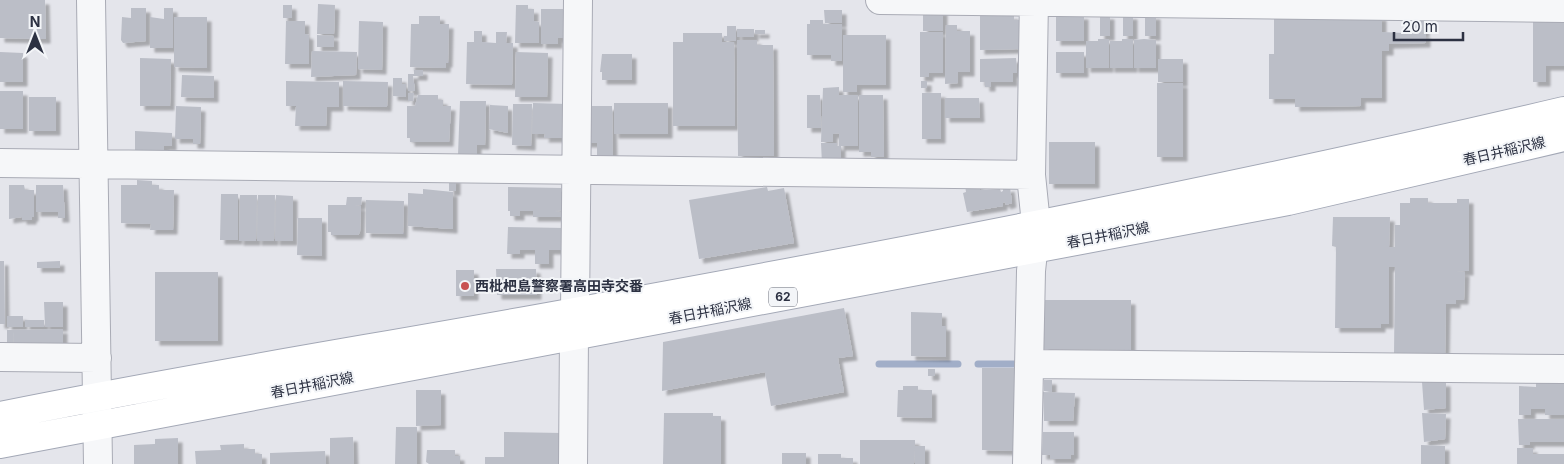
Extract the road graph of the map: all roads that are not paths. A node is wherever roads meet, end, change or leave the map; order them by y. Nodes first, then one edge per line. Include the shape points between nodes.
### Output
1 (91, 0) edge
2 (578, 0) edge
3 (880, 0) edge
4 (1034, 1) edge
5 (1564, 8) edge
6 (1564, 111) edge
7 (1564, 137) edge
8 (0, 163) edge
9 (93, 163) junction
10 (577, 170) junction
11 (1031, 175) junction
12 (1034, 237) junction
13 (575, 324) junction
14 (0, 357) edge
15 (97, 358) junction
16 (1029, 364) junction
17 (1564, 369) edge
18 (98, 396) junction
19 (0, 416) edge
20 (98, 425) junction
21 (0, 444) edge
22 (98, 464) edge
23 (573, 464) edge
24 (1027, 464) edge

1 - 9 street
2 - 10 street
3 - 4 street
4 - 5 street
4 - 11 street
6 - 12 main road, 春日井稲沢線 / 62
7 - 12 main road, 春日井稲沢線 / 62 via 1288,201
8 - 9 street
9 - 10 street
9 - 15 street
10 - 11 street
10 - 13 street
11 - 12 street
12 - 13 main road, 春日井稲沢線 / 62
12 - 16 street via 1030,272
13 - 18 main road, 春日井稲沢線 / 62
13 - 20 main road, 春日井稲沢線 / 62
13 - 23 street
14 - 15 street
15 - 18 street
16 - 17 street
16 - 24 street
18 - 19 main road, 春日井稲沢線 / 62
18 - 20 street
20 - 21 main road, 春日井稲沢線 / 62
20 - 22 street

